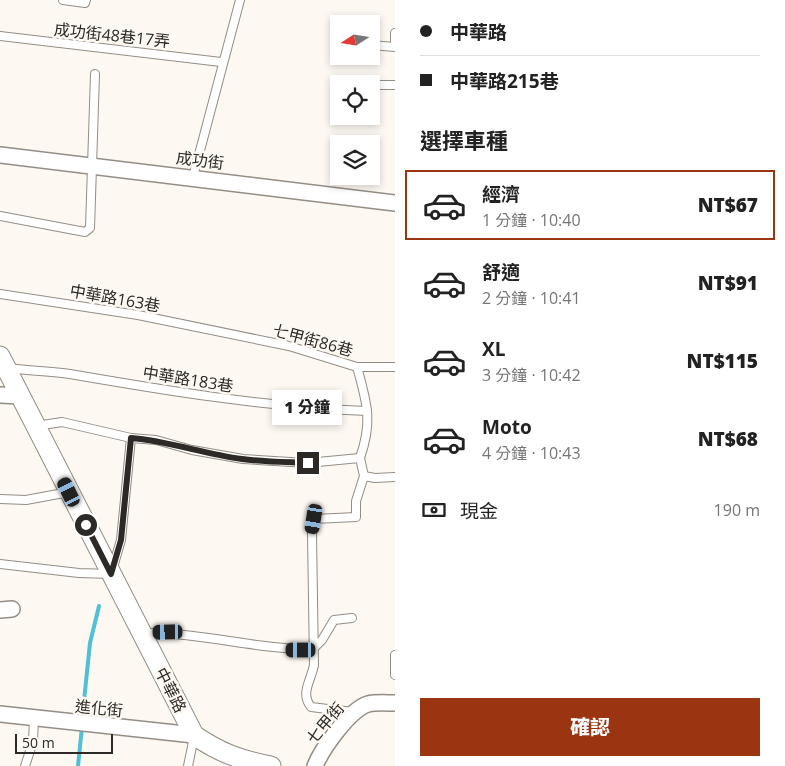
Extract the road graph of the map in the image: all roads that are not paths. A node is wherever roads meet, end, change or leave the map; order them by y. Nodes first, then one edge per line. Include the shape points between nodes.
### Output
1 (63, 0) edge
2 (240, 0) edge
3 (85, 2) edge
4 (395, 32) edge
5 (0, 36) edge
6 (380, 46) edge
7 (222, 62) junction
8 (95, 74) dead end
9 (380, 85) edge
10 (395, 85) edge
11 (0, 155) edge
12 (94, 167) junction
13 (193, 177) junction
14 (395, 203) edge
15 (0, 216) edge
16 (0, 294) edge
17 (225, 333) joint
18 (3, 362) edge
19 (358, 367) junction
20 (395, 367) edge
21 (0, 395) edge
22 (20, 396) junction
23 (367, 411) junction
24 (36, 426) junction
25 (131, 438) junction
26 (360, 458) junction
27 (364, 476) junction
28 (395, 477) edge
29 (69, 492) junction
30 (0, 499) edge
31 (0, 564) edge
32 (111, 574) junction
33 (352, 618) dead end
34 (142, 633) junction
35 (313, 649) junction
36 (395, 655) edge
37 (395, 675) edge
38 (395, 703) edge
39 (355, 712) junction
40 (0, 714) edge
41 (34, 718) junction
42 (194, 735) junction
43 (25, 766) edge
44 (188, 766) edge
45 (271, 766) edge
46 (315, 766) edge

1 - 3 lane
2 - 7 lane
4 - 6 lane via 395,47
5 - 7 lane, 成功街48巷17弄
7 - 13 lane
8 - 12 lane
9 - 10 lane
11 - 12 street, 成功街
12 - 13 street, 成功街
12 - 15 lane via 90,228 86,232
13 - 14 street, 成功街
16 - 17 lane, 中華路163巷 via 138,315
17 - 19 lane, 七甲街86巷 via 289,346
18 - 22 street, 中華路
18 - 23 lane, 中華路183巷 via 282,407
19 - 20 lane, 七甲街86巷
19 - 23 lane
21 - 22 street
22 - 24 street, 中華路
23 - 26 lane via 367,438
24 - 25 lane via 62,422
24 - 29 street, 中華路
25 - 26 lane via 156,440 243,459 308,463
25 - 32 lane via 121,540
26 - 27 lane
27 - 28 lane
27 - 35 lane via 356,501 356,517 314,519
29 - 30 lane via 26,500
29 - 32 street, 中華路
31 - 32 lane via 79,574
32 - 34 street, 中華路
33 - 35 lane via 334,620
34 - 35 lane via 168,632 289,650
34 - 42 street, 中華路
35 - 39 lane via 314,665 305,690 306,701 311,707
36 - 37 lane
38 - 39 street, 七甲街 via 367,704
39 - 46 street, 七甲街 via 321,752
40 - 41 street, 進化街
41 - 42 street, 進化街
41 - 43 lane
42 - 44 lane
42 - 45 street, 中華路 via 216,750

